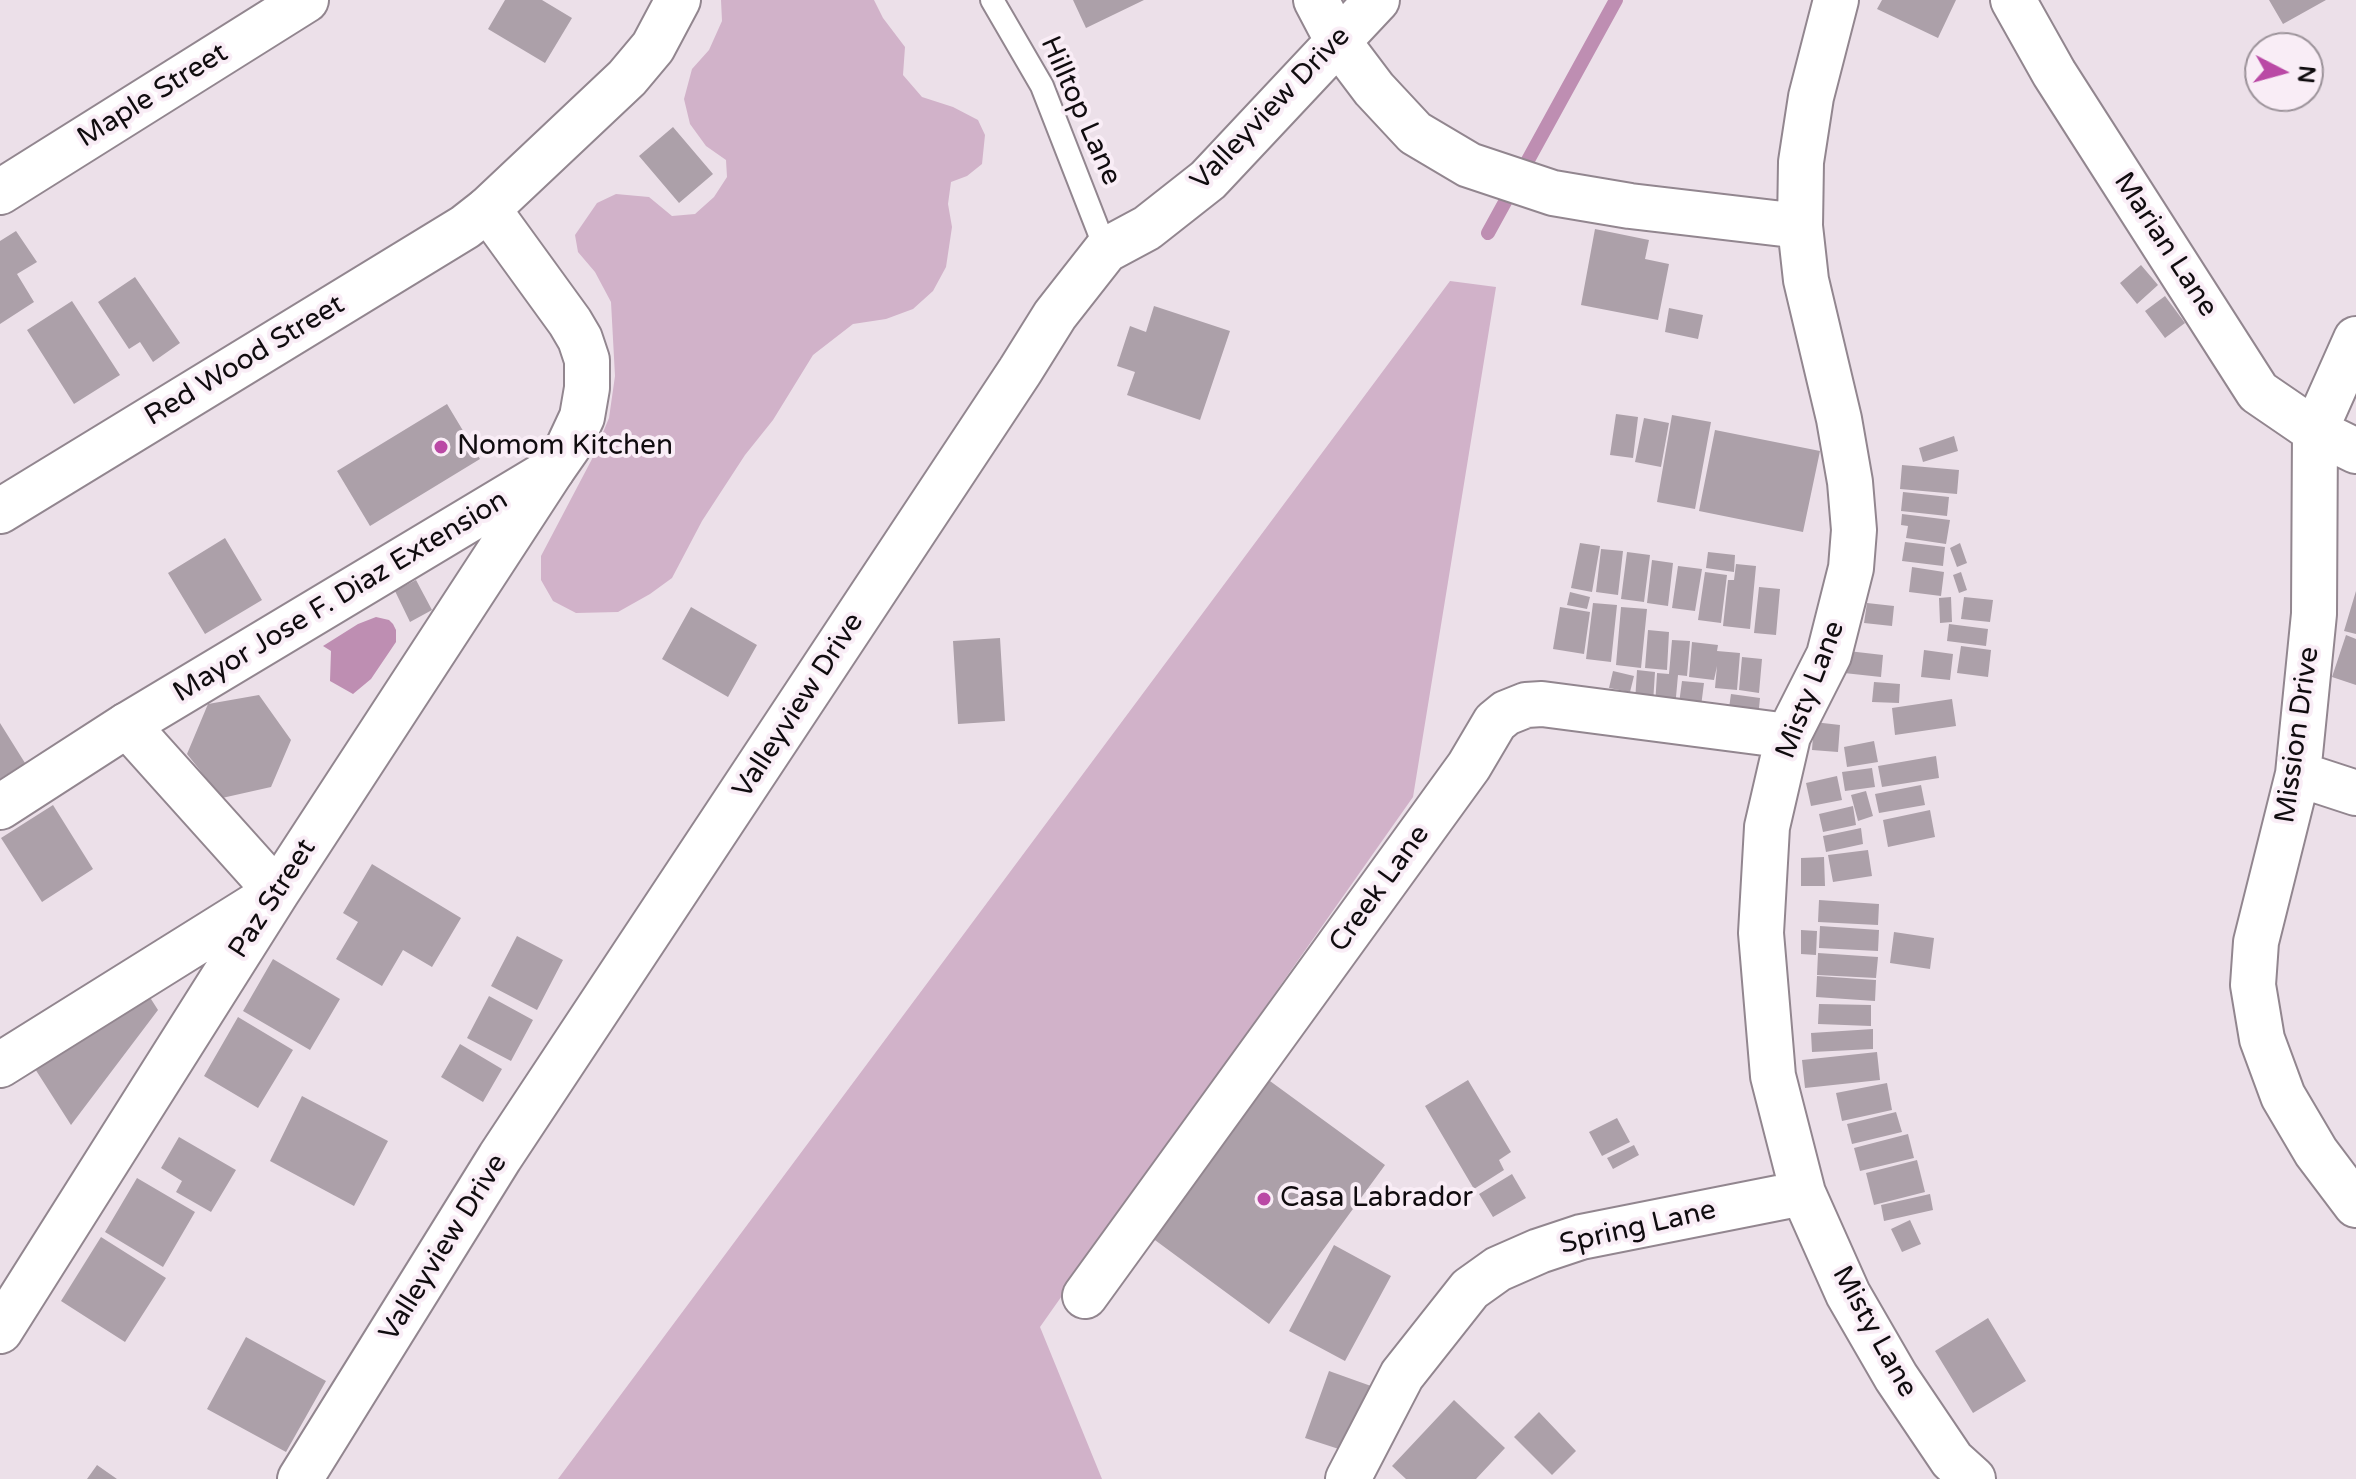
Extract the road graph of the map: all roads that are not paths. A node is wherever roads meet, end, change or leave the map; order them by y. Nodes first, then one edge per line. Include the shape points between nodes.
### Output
1 (306, 0) edge
2 (678, 0) edge
3 (992, 0) edge
4 (1316, 0) edge
5 (1377, 0) edge
6 (1836, 0) edge
7 (2013, 0) edge
8 (1337, 40) junction
9 (0, 192) edge
10 (488, 209) junction
11 (1800, 226) junction
12 (1106, 250) junction
13 (2356, 339) edge
14 (2315, 431) junction
15 (2356, 451) edge
16 (552, 470) junction
17 (0, 511) edge
18 (127, 725) junction
19 (1788, 736) junction
20 (2298, 774) junction
21 (2356, 793) edge
22 (0, 807) edge
23 (277, 892) junction
24 (0, 1065) edge
25 (1803, 1193) junction
26 (2356, 1205) edge
27 (1085, 1296) dead end
28 (0, 1331) edge
29 (1362, 1472) edge
30 (300, 1479) edge
31 (1973, 1479) edge

1 - 9 street, Maple Street
2 - 10 street via 653,47 627,78
3 - 12 lane, Hilltop Lane via 1042,86
4 - 8 street
5 - 8 street, Valleyview Drive
6 - 11 street, Misty Lane via 1811,97 1801,162
7 - 14 street, Marian Lane via 2258,392
8 - 11 street via 1415,133 1469,165 1553,193
8 - 12 street, Valleyview Drive via 1208,180 1147,228
10 - 16 street, Mayor Jose F. Diaz Extension via 570,322 587,360 582,417
10 - 17 street, Red Wood Street
11 - 19 street, Misty Lane via 1806,280 1839,419 1854,530 1851,568 1829,655
12 - 30 street, Valleyview Drive via 1055,315 500,1157
13 - 14 street, Mission Drive
14 - 15 street, Marian Lane
14 - 20 street, Mission Drive via 2314,614
16 - 18 street, Mayor Jose F. Diaz Extension
16 - 23 street, Paz Street
18 - 22 street, Mayor Jose F. Diaz Extension
18 - 23 street
19 - 25 street, Misty Lane via 1767,827 1761,933 1773,1076
19 - 27 street, Creek Lane via 1555,705 1526,705 1506,713
20 - 21 street
20 - 26 street, Mission Drive via 2256,942 2253,985 2262,1039 2283,1096
23 - 24 street
23 - 28 street, Paz Street
25 - 29 street, Spring Lane via 1581,1237 1498,1269 1470,1289 1402,1375
25 - 31 street, Misty Lane via 1848,1294 1889,1365 1952,1460

